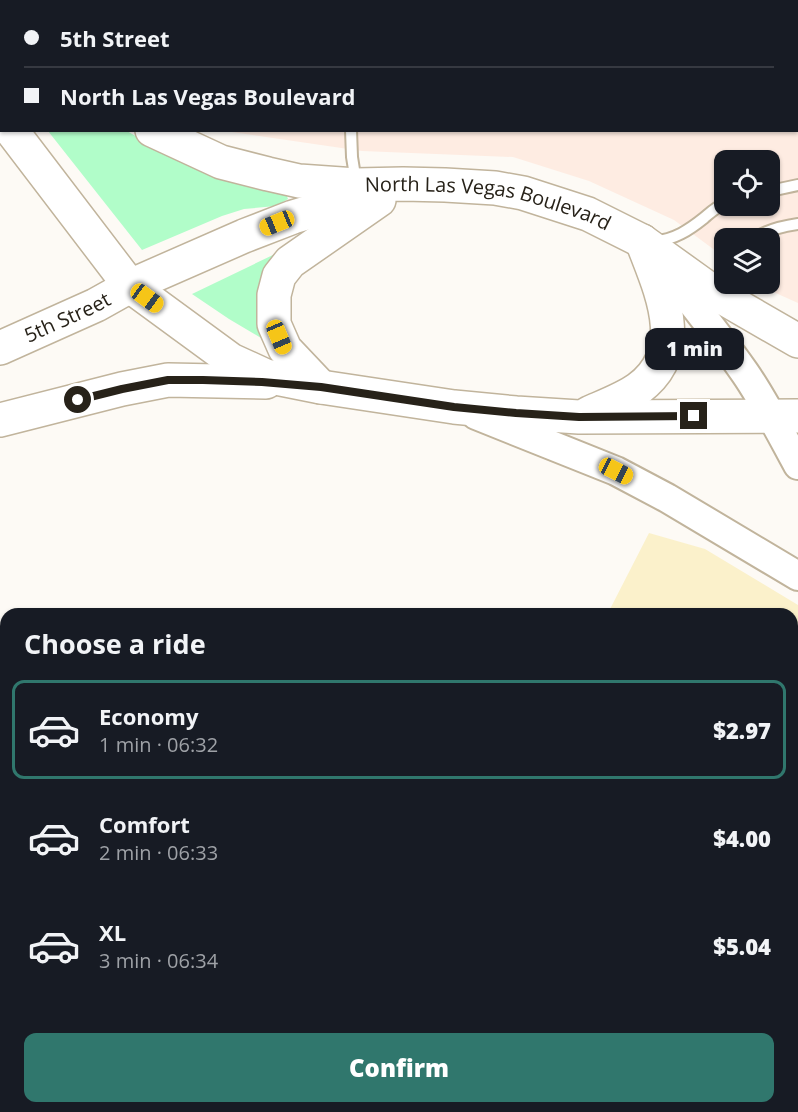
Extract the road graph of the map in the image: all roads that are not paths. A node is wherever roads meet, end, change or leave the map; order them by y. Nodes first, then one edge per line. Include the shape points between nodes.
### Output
1 (13, 132) edge
2 (156, 132) edge
3 (351, 132) edge
4 (403, 184) junction
5 (356, 185) junction
6 (798, 185) edge
7 (780, 189) edge
8 (714, 210) edge
9 (798, 224) edge
10 (780, 228) edge
11 (642, 241) junction
12 (714, 279) edge
13 (130, 286) junction
14 (735, 294) edge
15 (798, 341) edge
16 (0, 348) edge
17 (321, 387) junction
18 (454, 407) junction
19 (785, 416) edge
20 (579, 417) junction
21 (0, 420) edge
22 (798, 465) edge
23 (798, 576) edge

1 - 13 main road
2 - 5 main road, North Las Vegas Boulevard via 231,165 299,181
3 - 5 lane
4 - 5 main road, North Las Vegas Boulevard
4 - 11 main road, North Las Vegas Boulevard via 523,193 588,214
4 - 13 main road, 5th Street via 293,217
4 - 17 main road via 290,262 279,276 274,295 274,324 285,349
6 - 7 lane
8 - 11 lane via 668,240
9 - 10 lane
11 - 12 main road, North Las Vegas Boulevard
11 - 19 main road via 745,374
11 - 20 main road via 668,319 666,353 637,390
13 - 16 main road, 5th Street
13 - 17 main road via 231,360 266,376
14 - 15 main road, North Las Vegas Boulevard
17 - 18 main road
17 - 21 main road via 168,380
18 - 20 main road
18 - 23 main road via 616,471
19 - 20 main road
19 - 22 main road

